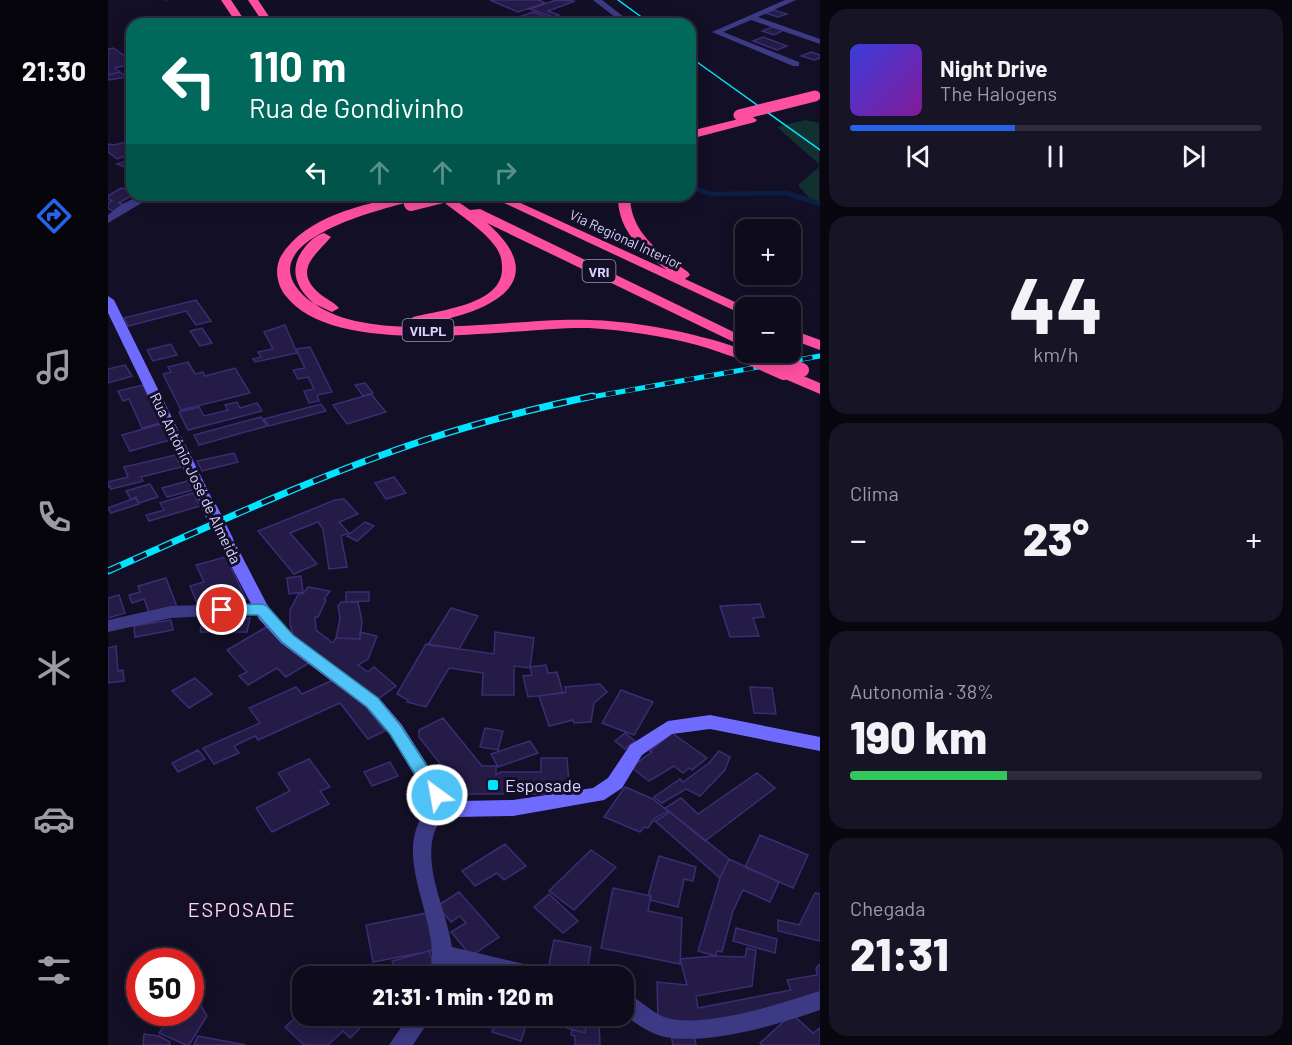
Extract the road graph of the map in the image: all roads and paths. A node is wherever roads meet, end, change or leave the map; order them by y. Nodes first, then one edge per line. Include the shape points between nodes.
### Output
1 (226, 0) edge
2 (253, 0) edge
3 (597, 0) edge
4 (765, 0) edge
5 (792, 0) edge
6 (779, 4) junction
7 (749, 17) junction
8 (238, 18) edge
9 (265, 18) edge
10 (621, 18) edge
11 (819, 42) edge
12 (796, 64) dead end
13 (818, 98) edge
14 (744, 119) junction
15 (696, 127) edge
16 (696, 138) edge
17 (137, 201) edge
18 (404, 201) edge
19 (406, 201) edge
20 (451, 201) edge
21 (454, 201) edge
22 (506, 201) edge
23 (624, 201) edge
24 (108, 220) edge
25 (108, 300) edge
26 (725, 302) junction
27 (735, 307) edge
28 (735, 345) edge
29 (735, 347) edge
30 (767, 363) edge
31 (787, 363) edge
32 (819, 380) edge
33 (819, 389) edge
34 (262, 609) junction
35 (108, 626) edge
36 (819, 744) edge
37 (444, 801) junction
38 (443, 954) junction
39 (442, 966) edge
40 (494, 966) edge
41 (819, 1000) edge
42 (634, 1009) edge
43 (414, 1026) edge
44 (400, 1045) edge

1 - 8 highway
2 - 9 highway
3 - 10 street
4 - 6 street
5 - 6 street
6 - 7 street
7 - 11 street
7 - 12 street via 716,32
13 - 14 highway
14 - 15 highway
14 - 16 highway
17 - 24 street
18 - 29 highway, VILPL via 345,217 304,238 286,260 285,278 291,293 324,316 369,328 618,326
19 - 20 highway, VILPL via 353,222 317,242 301,261 299,271 314,297 335,310 382,320 444,317 481,303 506,283 509,260 486,230
21 - 28 highway, VRI
22 - 26 highway, Via Regional Interior / VRI
23 - 26 highway via 628,222 642,242
25 - 34 main road, Rua António José de Almeida, bridge
26 - 27 highway, Via Regional Interior / VRI
30 - 33 highway, VILPL, bridge
31 - 32 highway, bridge
34 - 35 street via 171,612
34 - 37 main road, Rua António José de Almeida via 287,639 373,703
36 - 37 main road via 710,722 668,728 636,750 615,783 597,795 513,808 456,809
37 - 38 street via 433,811 426,828 421,869
38 - 39 street
38 - 40 street
41 - 42 street via 766,1017 690,1029 651,1022
43 - 44 street

